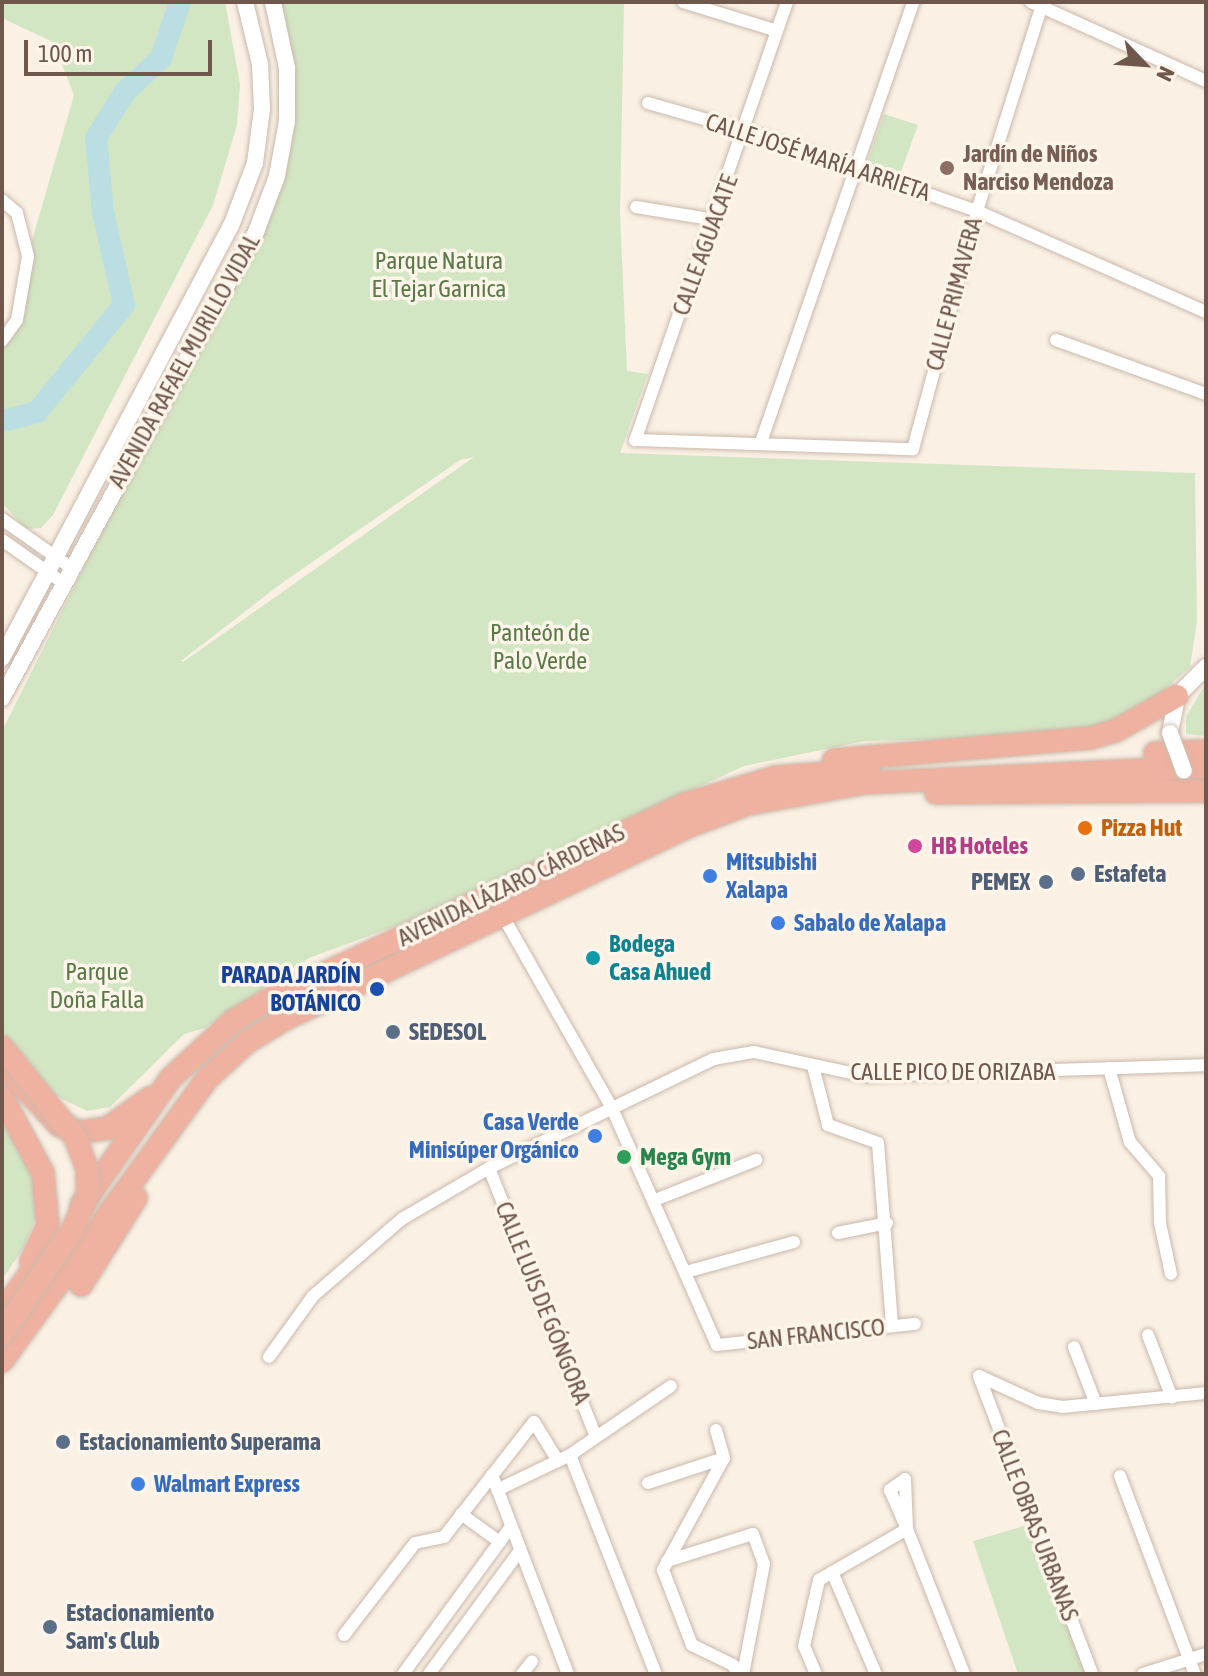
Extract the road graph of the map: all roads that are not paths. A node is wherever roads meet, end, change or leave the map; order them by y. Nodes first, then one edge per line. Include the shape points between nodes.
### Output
1 (245, 2) edge
2 (273, 2) edge
3 (683, 2) edge
4 (787, 2) edge
5 (913, 2) edge
6 (1038, 3) edge
7 (777, 31) junction
8 (1206, 81) edge
9 (648, 103) dead end
10 (746, 131) junction
11 (857, 168) junction
12 (2, 200) edge
13 (636, 207) dead end
14 (977, 211) junction
15 (715, 220) junction
16 (1206, 312) edge
17 (1056, 340) dead end
18 (2, 341) edge
19 (1206, 394) edge
20 (761, 442) junction
21 (4, 525) edge
22 (2, 540) edge
23 (55, 556) junction
24 (70, 567) junction
25 (46, 574) junction
26 (62, 582) junction
27 (1206, 655) edge
28 (2, 658) edge
29 (1200, 671) edge
30 (1177, 696) junction
31 (2, 698) edge
32 (1206, 751) edge
33 (1195, 769) edge
34 (776, 777) junction
35 (1206, 790) edge
36 (748, 804) junction
37 (504, 918) junction
38 (2, 1047) edge
39 (2, 1064) edge
40 (1206, 1065) edge
41 (813, 1066) junction
42 (1109, 1068) junction
43 (171, 1078) junction
44 (2, 1097) edge
45 (611, 1106) junction
46 (168, 1128) junction
47 (756, 1160) dead end
48 (489, 1168) junction
49 (655, 1200) junction
50 (887, 1223) junction
51 (838, 1233) dead end
52 (794, 1242) dead end
53 (686, 1272) junction
54 (1171, 1274) dead end
55 (21, 1284) junction
56 (81, 1285) dead end
57 (2, 1312) edge
58 (915, 1324) dead end
59 (892, 1325) junction
60 (2, 1334) edge
61 (1148, 1335) dead end
62 (1074, 1347) dead end
63 (269, 1357) dead end
64 (2, 1361) edge
65 (671, 1386) dead end
66 (1206, 1393) edge
67 (1172, 1398) junction
68 (1096, 1404) junction
69 (716, 1430) dead end
70 (596, 1437) junction
71 (564, 1458) junction
72 (724, 1458) junction
73 (492, 1475) junction
74 (1120, 1476) dead end
75 (648, 1483) dead end
76 (497, 1490) junction
77 (461, 1514) junction
78 (509, 1529) junction
79 (500, 1542) junction
80 (519, 1552) junction
81 (667, 1561) junction
82 (832, 1572) junction
83 (344, 1635) dead end
84 (1206, 1654) edge
85 (532, 1661) dead end
86 (1194, 1669) edge
87 (403, 1674) edge
88 (429, 1674) edge
89 (522, 1674) edge
90 (568, 1674) edge
91 (656, 1674) edge
92 (740, 1674) edge
93 (816, 1674) edge
94 (876, 1674) edge
95 (964, 1674) edge
96 (1092, 1674) edge
97 (1143, 1674) edge

1 - 23 main road, AVENIDA RAFAEL MURILLO VIDAL via 260,64 262,109 255,163 231,226
2 - 24 main road, AVENIDA RAFAEL MURILLO VIDAL via 287,68 287,121 277,176 256,232
3 - 7 street
4 - 7 street, CALLE AGUACATE
5 - 11 street
6 - 8 street
6 - 14 street, CALLE PRIMAVERA
7 - 10 street, CALLE AGUACATE
9 - 10 street, CALLE JOSÉ MARÍA ARRIETA
10 - 11 street, CALLE JOSÉ MARÍA ARRIETA
10 - 15 street, CALLE AGUACATE
11 - 14 street, CALLE JOSÉ MARÍA ARRIETA
11 - 20 street
12 - 18 street via 17,213 28,256 17,320
13 - 15 street
14 - 16 street, CALLE JOSÉ MARÍA ARRIETA
14 - 20 street, CALLE PRIMAVERA via 913,449
15 - 20 street, CALLE AGUACATE via 635,440
17 - 19 street
21 - 23 street
22 - 25 street
23 - 24 street
23 - 25 main road, AVENIDA RAFAEL MURILLO VIDAL
24 - 26 main road, AVENIDA RAFAEL MURILLO VIDAL
25 - 26 street
25 - 28 main road, AVENIDA RAFAEL MURILLO VIDAL
26 - 31 main road, AVENIDA RAFAEL MURILLO VIDAL
27 - 29 main road
29 - 30 main road
30 - 33 main road, bridge via 1170,733
30 - 34 highway via 1130,724 1091,738 864,754
32 - 34 highway, AVENIDA LÁZARO CÁRDENAS
33 - 35 main road
33 - 36 highway, AVENIDA LÁZARO CÁRDENAS via 865,783
34 - 43 highway, AVENIDA LÁZARO CÁRDENAS via 685,804 311,977 233,1021
35 - 36 highway via 965,792 779,807
36 - 37 highway, AVENIDA LÁZARO CÁRDENAS via 687,827
37 - 45 street
37 - 46 highway, AVENIDA LÁZARO CÁRDENAS via 285,1019 247,1042 207,1079
38 - 60 highway, bridge via 75,1137 87,1169 88,1195 73,1229
39 - 43 highway via 59,1125 94,1133 138,1108
40 - 42 street, CALLE PICO DE ORIZABA
41 - 42 street, CALLE PICO DE ORIZABA via 865,1076
41 - 45 street, CALLE PICO DE ORIZABA via 775,1055 734,1053
41 - 50 street via 828,1125 878,1143
42 - 54 street via 1130,1142 1159,1176 1160,1223
43 - 55 highway, AVENIDA LÁZARO CÁRDENAS
44 - 55 highway via 43,1173 49,1207 48,1225
45 - 48 street, CALLE PICO DE ORIZABA
45 - 49 street
46 - 56 highway via 157,1168
46 - 64 highway, AVENIDA LÁZARO CÁRDENAS
47 - 49 street
48 - 63 street, CALLE PICO DE ORIZABA via 402,1219 331,1278
48 - 70 street, CALLE LUIS DE GÓNGORA
49 - 53 street
50 - 51 street
50 - 59 street
52 - 53 street
53 - 59 street, SAN FRANCISCO via 717,1345
55 - 57 highway, AVENIDA LÁZARO CÁRDENAS
58 - 59 street, SAN FRANCISCO
61 - 67 street
62 - 68 street
65 - 70 street
66 - 67 street
67 - 68 street
68 - 96 street, CALLE OBRAS URBANAS via 1038,1403 979,1376
69 - 72 street
70 - 71 street
71 - 73 street via 534,1422
71 - 76 street
71 - 91 street
72 - 75 street
72 - 81 street
73 - 76 street
73 - 77 street
74 - 86 street
76 - 78 street
77 - 79 street
77 - 83 street via 444,1537 415,1543
78 - 79 street
78 - 80 street
79 - 87 street
80 - 88 street
80 - 90 street
81 - 92 street via 663,1570 692,1645 733,1665
81 - 92 street via 753,1534 764,1564
82 - 93 street via 819,1580 804,1646
82 - 94 street
82 - 95 street via 907,1529
84 - 86 street
85 - 89 street
86 - 97 street

